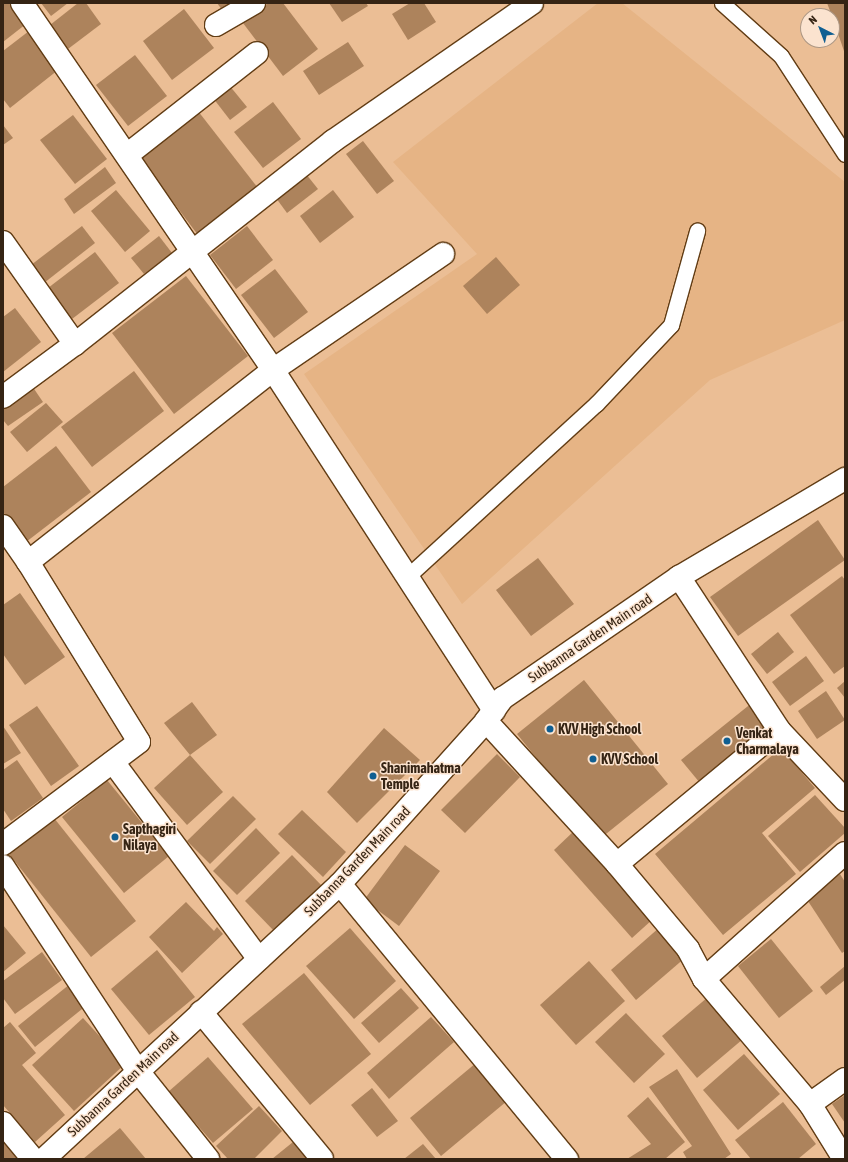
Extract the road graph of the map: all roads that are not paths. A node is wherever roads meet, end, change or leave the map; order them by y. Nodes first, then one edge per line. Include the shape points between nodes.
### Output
1 (22, 3) edge
2 (254, 3) edge
3 (532, 3) edge
4 (722, 3) edge
5 (216, 25) dead end
6 (256, 53) dead end
7 (845, 154) edge
8 (127, 155) junction
9 (697, 231) dead end
10 (3, 242) edge
11 (192, 250) junction
12 (443, 254) dead end
13 (75, 344) junction
14 (274, 370) junction
15 (3, 397) edge
16 (843, 486) edge
17 (3, 526) edge
18 (28, 562) junction
19 (408, 576) junction
20 (679, 577) junction
21 (490, 716) junction
22 (779, 730) junction
23 (113, 762) junction
24 (845, 800) edge
25 (3, 844) edge
26 (845, 853) edge
27 (616, 864) junction
28 (3, 866) edge
29 (340, 884) junction
30 (259, 960) junction
31 (704, 979) junction
32 (201, 1012) junction
33 (137, 1070) junction
34 (845, 1079) edge
35 (810, 1104) junction
36 (3, 1123) edge
37 (33, 1159) edge
38 (44, 1159) edge
39 (208, 1159) edge
40 (322, 1159) edge
41 (566, 1159) edge
42 (844, 1159) edge

1 - 8 street
2 - 5 street
3 - 11 street via 333,141
4 - 7 lane via 781,56
6 - 8 street
8 - 11 street
9 - 19 lane via 672,325 596,404
10 - 13 street
11 - 13 street
11 - 14 street
12 - 14 street
13 - 15 street
14 - 18 street
14 - 19 street
16 - 20 street, Subbanna Garden Main road
17 - 18 street
18 - 23 street via 139,742
19 - 21 street
20 - 21 street, Subbanna Garden Main road via 502,698
20 - 22 street
21 - 27 street
21 - 29 street, Subbanna Garden Main road
22 - 24 street
22 - 27 street
23 - 25 street
23 - 30 street
26 - 31 street
27 - 31 street via 688,949
28 - 33 street
29 - 30 street, Subbanna Garden Main road
29 - 41 street
30 - 32 street, Subbanna Garden Main road
31 - 35 street
32 - 33 street, Subbanna Garden Main road
32 - 40 street
33 - 38 street, Subbanna Garden Main road
33 - 39 street
34 - 35 street
35 - 42 street
36 - 37 street

